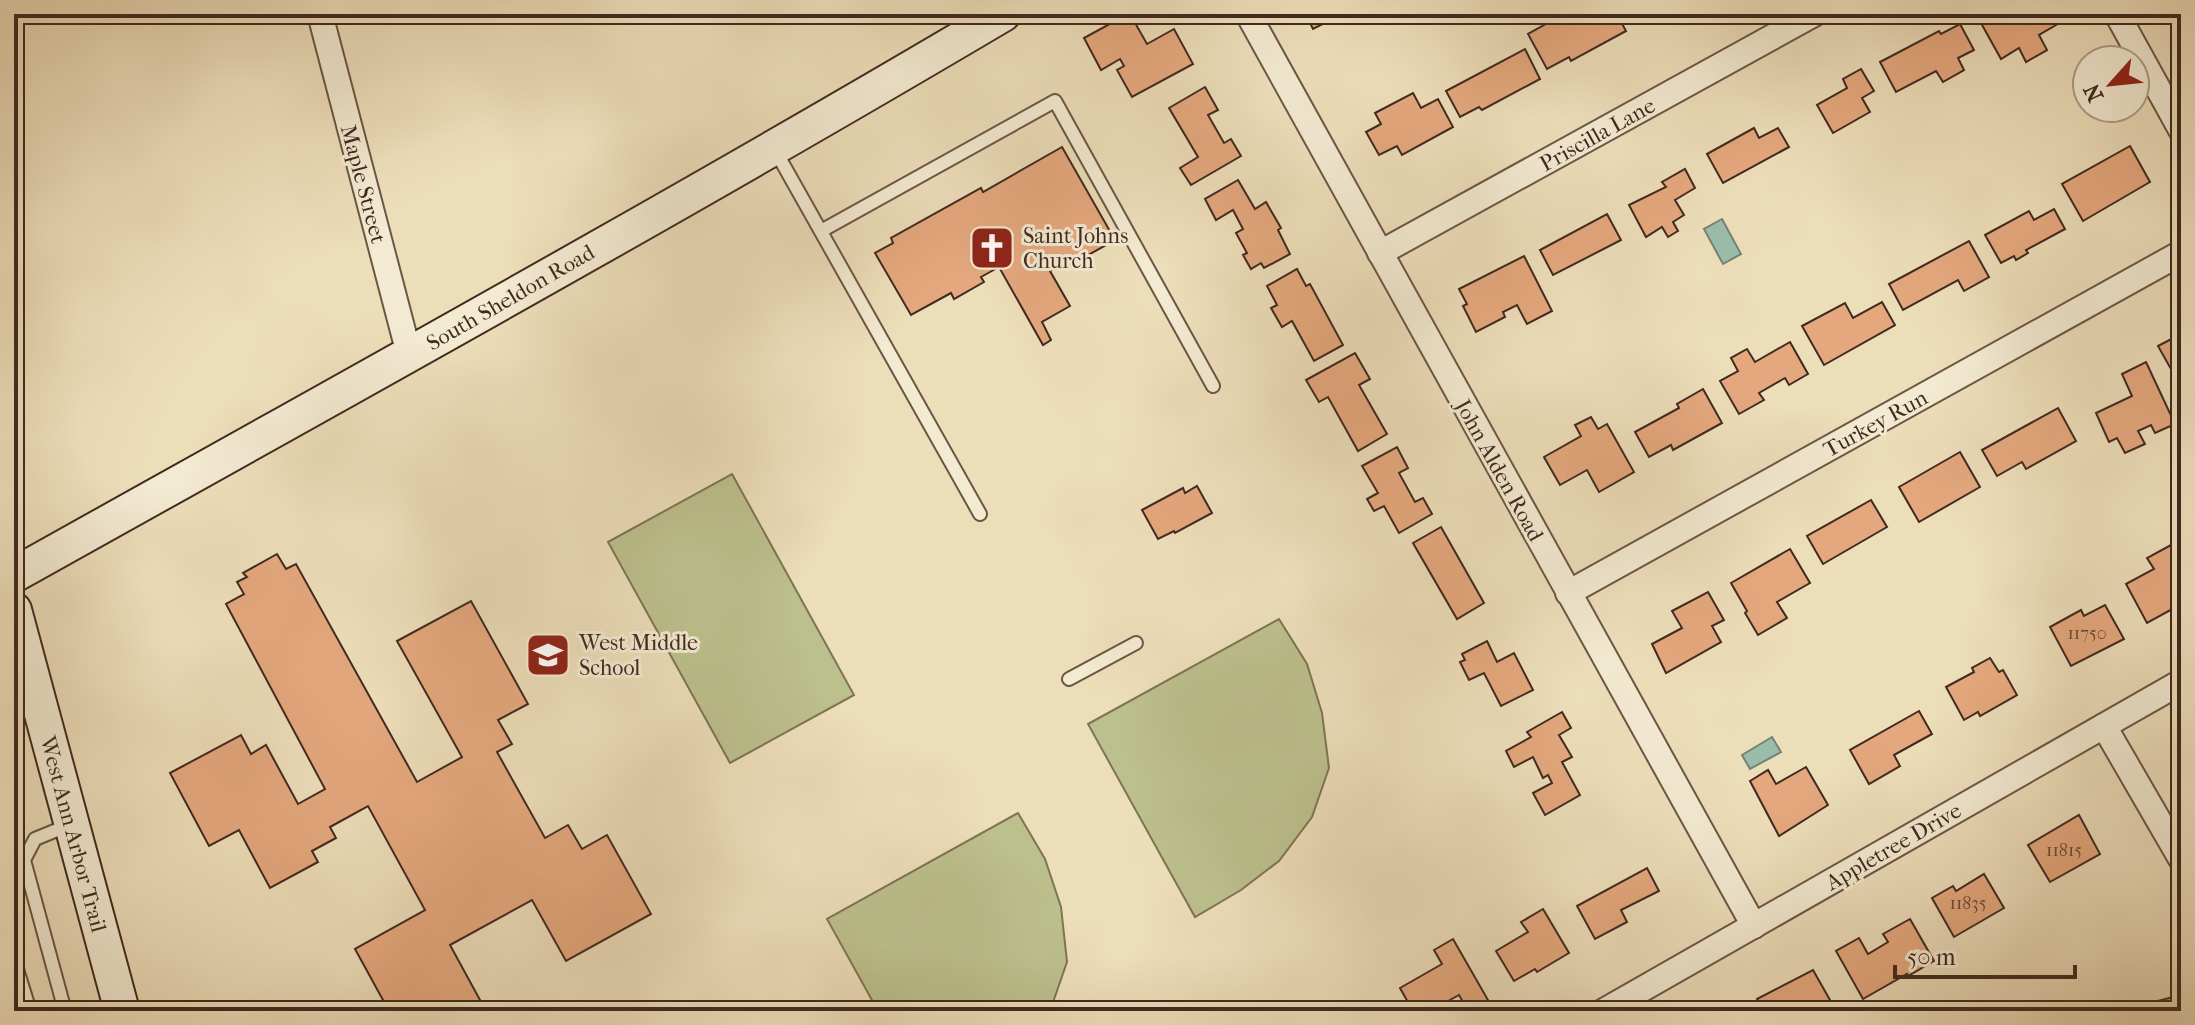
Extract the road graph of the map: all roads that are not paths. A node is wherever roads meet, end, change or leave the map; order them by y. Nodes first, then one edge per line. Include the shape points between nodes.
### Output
1 (320, 14) edge
2 (1003, 14) edge
3 (1248, 14) edge
4 (1814, 14) edge
5 (2117, 14) edge
6 (2181, 130) edge
7 (774, 147) junction
8 (821, 231) junction
9 (1380, 253) junction
10 (2181, 253) edge
11 (409, 354) junction
12 (1213, 386) dead end
13 (980, 514) dead end
14 (14, 575) edge
15 (1568, 593) junction
16 (14, 610) edge
17 (1136, 643) dead end
18 (1069, 679) dead end
19 (2181, 682) edge
20 (2104, 726) junction
21 (72, 824) junction
22 (2181, 859) edge
23 (1754, 926) junction
24 (16, 966) dead end
25 (30, 1011) edge
26 (65, 1011) edge
27 (122, 1011) edge
28 (1604, 1011) edge

1 - 11 street, Maple Street
2 - 7 main road, South Sheldon Road
3 - 9 street, John Alden Road
4 - 9 street, Priscilla Lane
5 - 6 street
7 - 8 lane
7 - 11 main road, South Sheldon Road
8 - 12 lane via 1055,101
8 - 13 lane
9 - 15 street, John Alden Road
10 - 15 street, Turkey Run
11 - 14 main road, South Sheldon Road
15 - 23 street, John Alden Road
16 - 21 main road, West Ann Arbor Trail
17 - 18 lane
19 - 20 street, Appletree Drive
20 - 22 street
20 - 23 street, Appletree Drive
21 - 26 lane via 35,839 24,860
21 - 27 main road, West Ann Arbor Trail
23 - 28 street, Appletree Drive
24 - 25 lane

